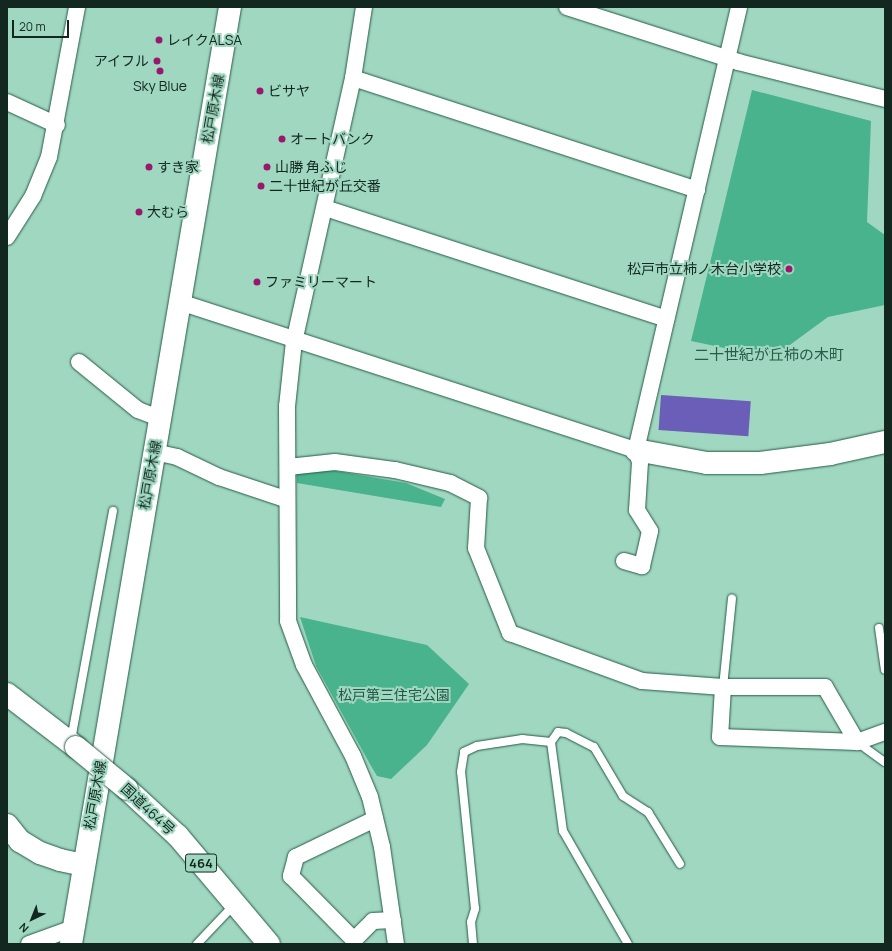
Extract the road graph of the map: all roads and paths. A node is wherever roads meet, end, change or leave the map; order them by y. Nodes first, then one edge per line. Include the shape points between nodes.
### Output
1 (76, 7) edge
2 (230, 7) edge
3 (364, 7) edge
4 (567, 7) edge
5 (740, 7) edge
6 (728, 58) junction
7 (353, 78) junction
8 (885, 99) edge
9 (7, 102) edge
10 (57, 126) junction
11 (697, 190) junction
12 (325, 208) junction
13 (7, 237) edge
14 (180, 302) junction
15 (666, 319) junction
16 (294, 340) junction
17 (79, 362) dead end
18 (159, 418) junction
19 (885, 442) edge
20 (636, 450) junction
21 (154, 452) junction
22 (288, 467) junction
23 (285, 499) junction
24 (113, 511) dead end
25 (624, 561) dead end
26 (732, 598) dead end
27 (879, 628) dead end
28 (885, 670) edge
29 (723, 687) junction
30 (7, 694) edge
31 (885, 732) edge
32 (551, 742) junction
33 (857, 742) junction
34 (73, 745) junction
35 (885, 762) edge
36 (375, 819) junction
37 (7, 825) edge
38 (83, 864) junction
39 (680, 864) dead end
40 (236, 903) junction
41 (393, 920) junction
42 (72, 936) edge
43 (29, 944) edge
44 (198, 944) edge
45 (269, 944) edge
46 (396, 944) edge
47 (473, 944) edge
48 (628, 944) edge

1 - 10 street
2 - 14 main road, 松戸原木線
3 - 7 street
4 - 6 street
5 - 6 street
6 - 8 street
6 - 11 street
7 - 11 street
7 - 12 street
9 - 10 street
10 - 13 street via 49,157 33,196
11 - 15 street
12 - 15 street
12 - 16 street
14 - 16 street
14 - 18 main road, 松戸原木線
15 - 20 street
16 - 20 street
16 - 22 street via 287,406
17 - 18 street via 138,410
18 - 21 main road, 松戸原木線
19 - 20 main road via 830,454 760,463 708,463
20 - 25 street via 640,462 637,510 650,531 642,566
21 - 23 street via 177,458 219,477
21 - 38 main road, 松戸原木線
22 - 23 street
22 - 29 street via 335,462 395,470 450,483 479,498 476,548 510,633 642,681
23 - 36 street via 288,621 304,665 354,756 370,797
24 - 34 lane
26 - 29 lane
27 - 28 lane
29 - 33 street via 825,687
29 - 33 street via 720,737
30 - 34 main road, 国道464号 / 464
31 - 33 street
32 - 39 lane via 558,732 566,733 594,747 623,796 648,812
32 - 47 lane via 522,739 477,746 464,752 461,772 475,909 471,922
32 - 48 lane via 563,831
33 - 35 lane
34 - 40 main road, 国道464号 / 464, bridge via 127,789 178,836
36 - 41 street
36 - 41 street via 296,857 291,876 354,940 374,921
37 - 38 main road via 20,841 40,853
38 - 42 main road, 松戸原木線
40 - 44 lane
40 - 45 main road, 国道464号 / 464
41 - 46 street
42 - 43 street

